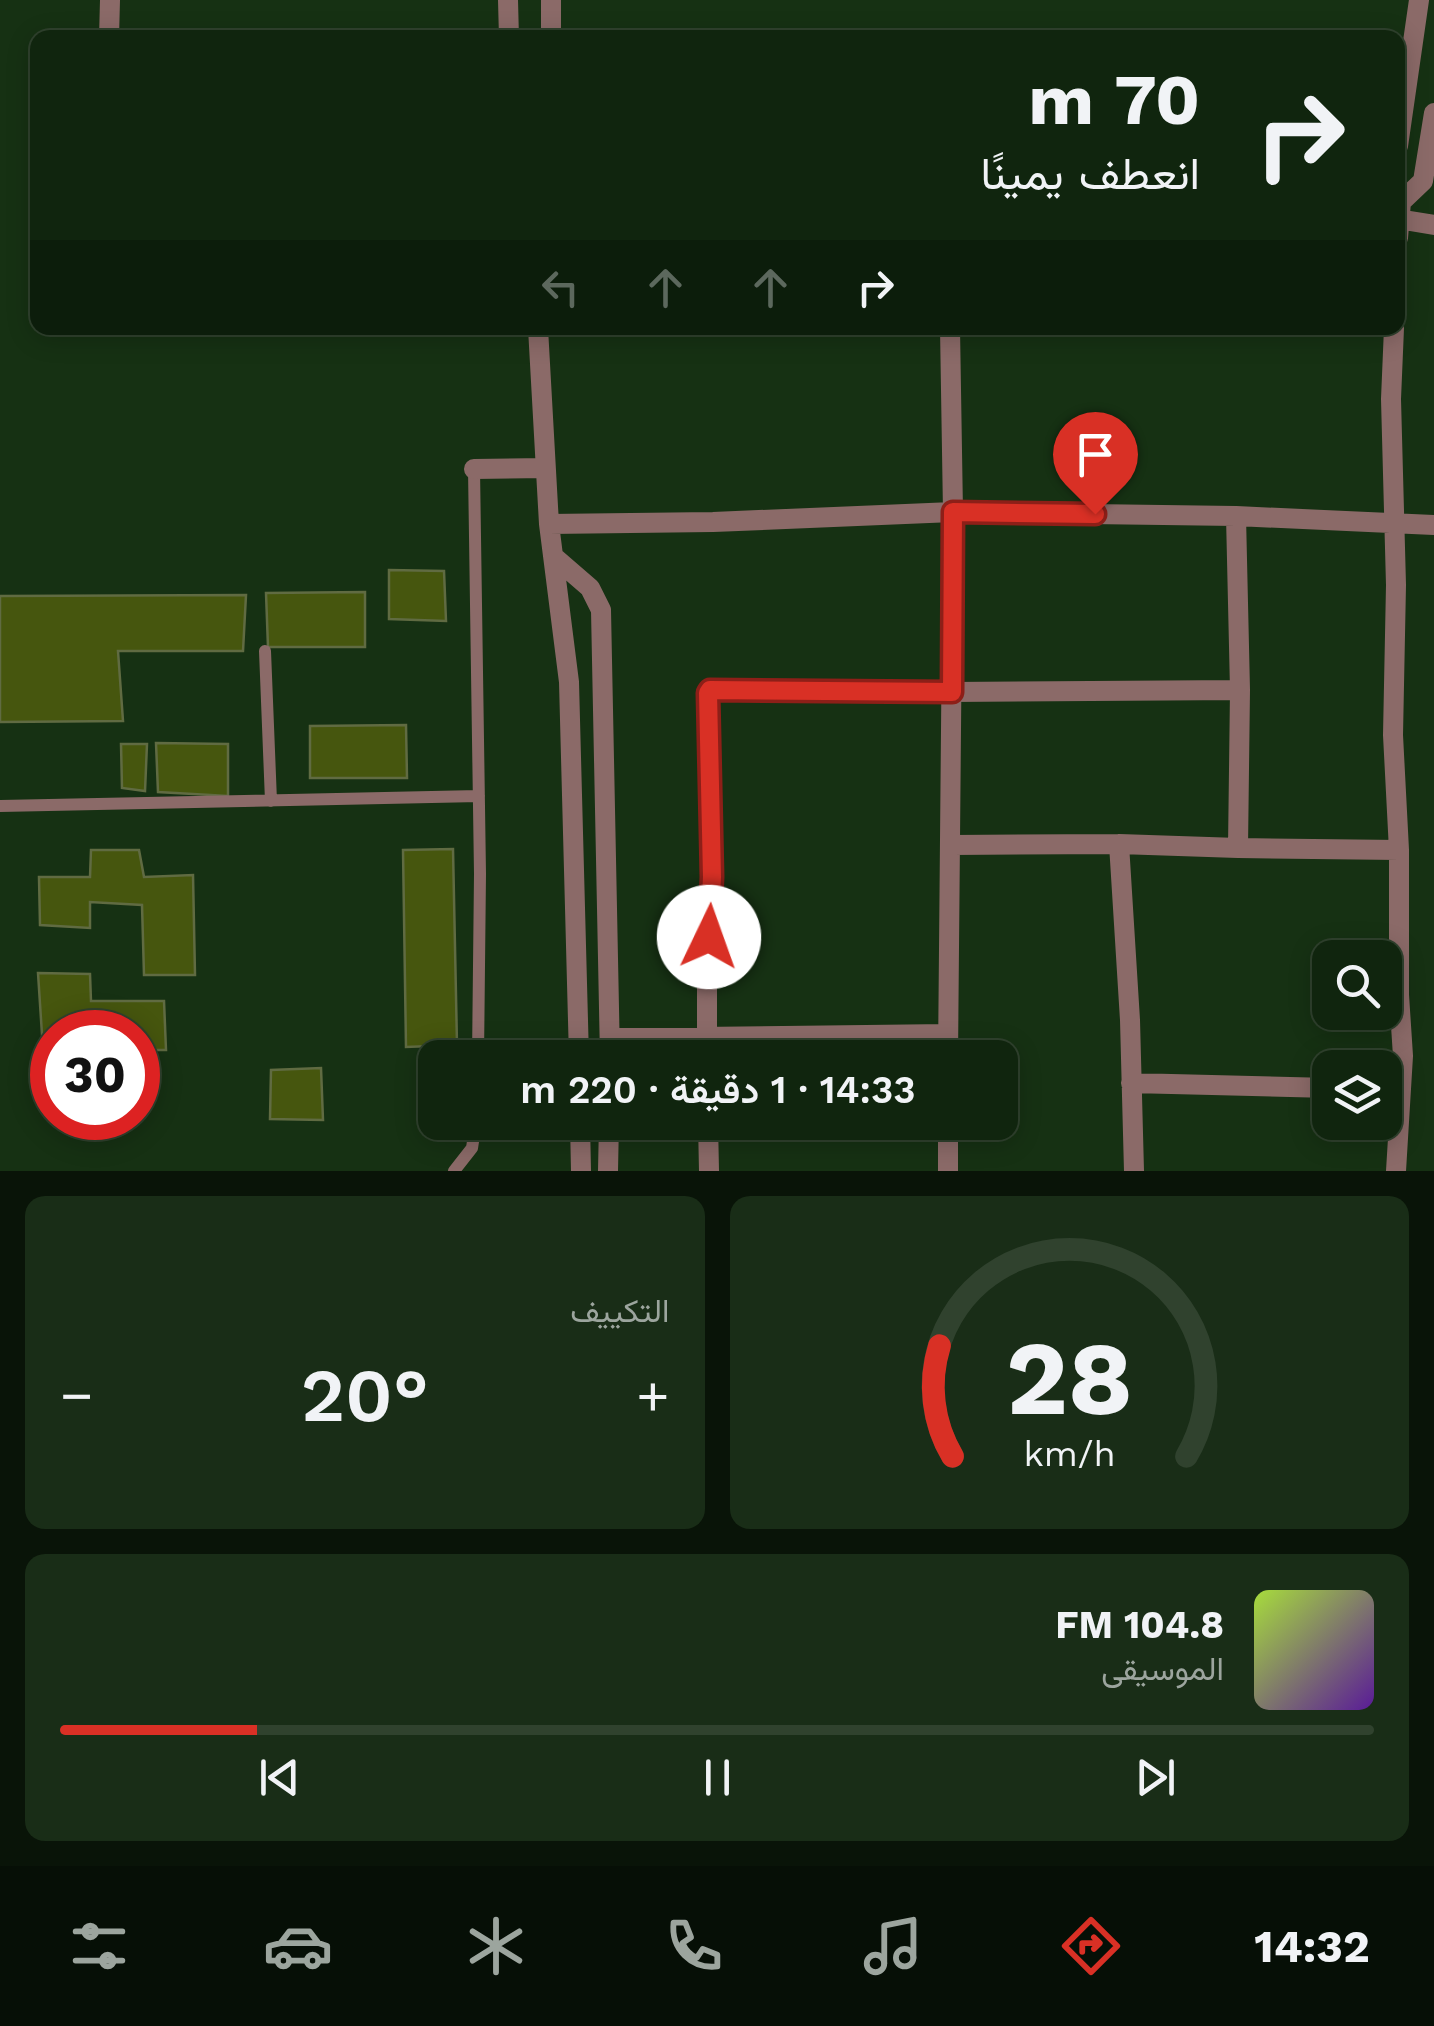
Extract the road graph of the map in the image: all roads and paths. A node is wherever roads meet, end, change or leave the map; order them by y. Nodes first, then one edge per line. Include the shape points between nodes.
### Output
1 (110, 0) edge
2 (508, 0) edge
3 (551, 0) edge
4 (1420, 0) edge
5 (110, 30) edge
6 (509, 30) edge
7 (551, 30) edge
8 (1405, 100) edge
9 (1434, 113) edge
10 (1405, 195) edge
11 (1405, 204) edge
12 (1434, 225) edge
13 (538, 335) edge
14 (950, 335) edge
15 (1394, 335) edge
16 (545, 468) junction
17 (474, 469) joint
18 (953, 512) junction
19 (1236, 516) junction
20 (549, 524) junction
21 (1394, 524) junction
22 (1434, 525) edge
23 (554, 556) junction
24 (264, 652) dead end
25 (1240, 690) junction
26 (952, 692) junction
27 (480, 796) junction
28 (272, 802) junction
29 (0, 806) edge
30 (1119, 844) junction
31 (952, 846) junction
32 (1238, 848) junction
33 (1399, 850) junction
34 (948, 1034) junction
35 (478, 1040) edge
36 (579, 1040) edge
37 (610, 1040) edge
38 (707, 1040) edge
39 (845, 1040) edge
40 (948, 1040) edge
41 (1394, 1050) edge
42 (1131, 1083) junction
43 (1312, 1088) edge
44 (473, 1140) edge
45 (580, 1140) edge
46 (609, 1140) edge
47 (708, 1140) edge
48 (948, 1140) edge
49 (1395, 1140) edge
50 (454, 1171) edge
51 (581, 1171) edge
52 (608, 1171) edge
53 (709, 1171) edge
54 (948, 1171) edge
55 (1134, 1171) edge
56 (1396, 1171) edge

1 - 5 street
2 - 6 street
3 - 7 street
4 - 8 street
9 - 10 street via 1423,181
11 - 12 street
13 - 16 street
14 - 18 street
15 - 21 street
16 - 17 street
16 - 20 street
17 - 27 lane
18 - 19 street
18 - 20 street
18 - 26 street
19 - 21 street
19 - 25 street
20 - 23 street
21 - 22 street
21 - 33 street
23 - 36 street via 569,682
23 - 37 street via 590,588 601,610
24 - 28 lane
25 - 26 street
25 - 32 street
26 - 31 street
26 - 38 street via 710,690
27 - 28 lane
27 - 35 lane
28 - 29 lane
30 - 31 street
30 - 32 street
30 - 42 street
31 - 34 street
32 - 33 street
33 - 41 street
34 - 39 street
34 - 40 street
42 - 43 street
42 - 55 street
44 - 50 lane
45 - 51 street
46 - 52 street
47 - 53 street
48 - 54 street
49 - 56 street

